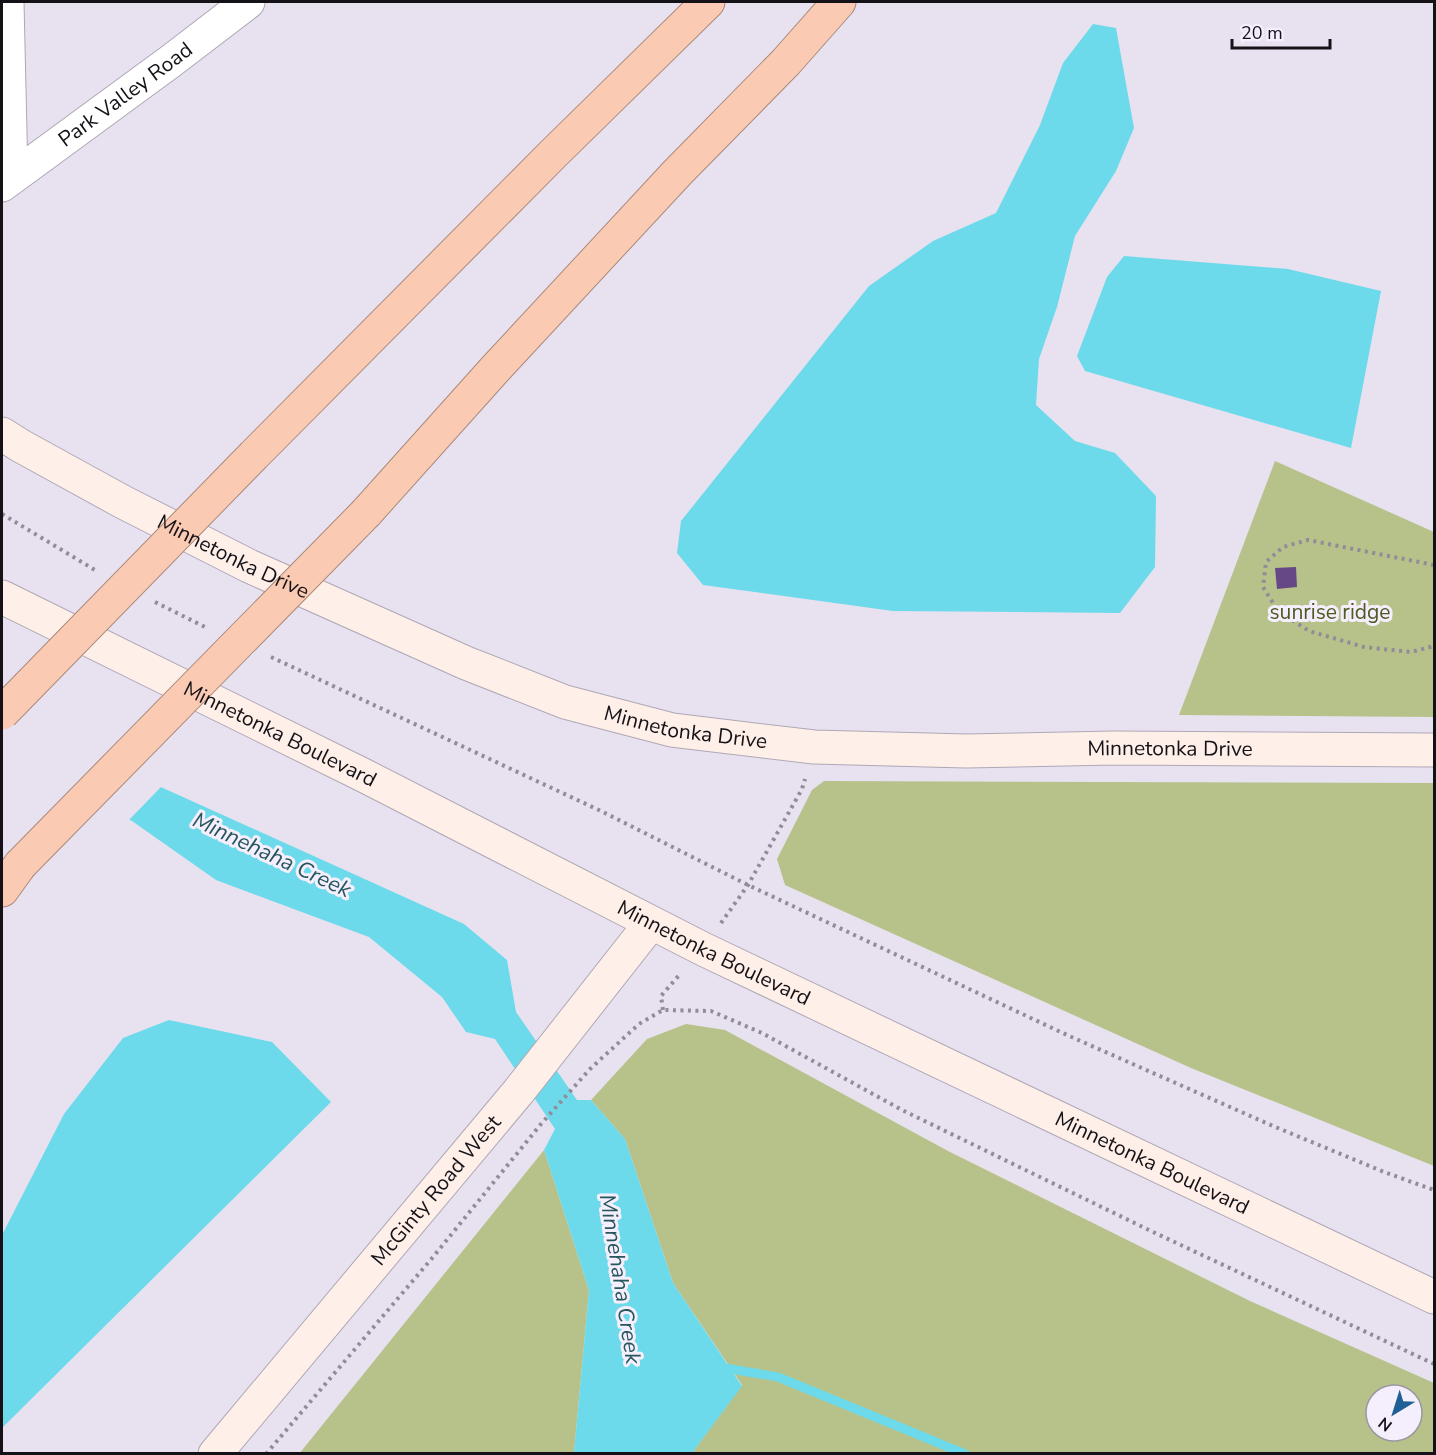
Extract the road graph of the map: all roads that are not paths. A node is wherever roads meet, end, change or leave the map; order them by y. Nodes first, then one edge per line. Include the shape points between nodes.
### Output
1 (7, 2) edge
2 (248, 2) edge
3 (708, 2) edge
4 (839, 2) edge
5 (6, 181) edge
6 (2, 434) edge
7 (2, 597) edge
8 (2, 712) edge
9 (1434, 750) edge
10 (8, 879) edge
11 (651, 922) junction
12 (1434, 1297) edge
13 (215, 1454) edge

1 - 5 street
2 - 5 street, Park Valley Road
3 - 8 highway, bridge
4 - 10 highway, bridge via 366,513
6 - 9 main road, Minnetonka Drive via 249,566 466,663 565,702 672,730 814,747 966,751
7 - 11 main road, Minnetonka Boulevard
11 - 12 main road, Minnetonka Boulevard
11 - 13 main road, McGinty Road West via 519,1091

